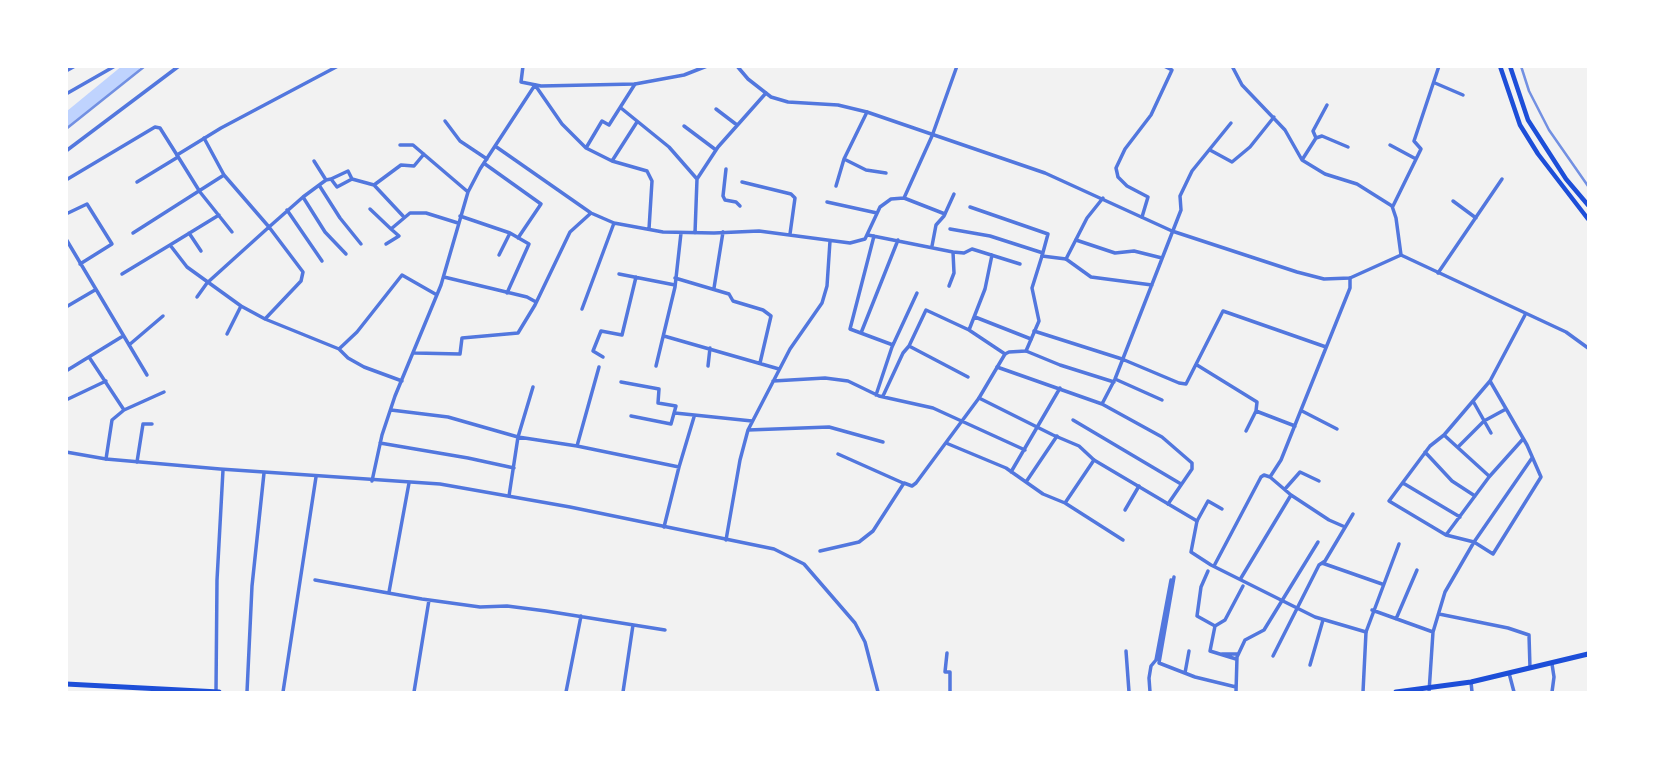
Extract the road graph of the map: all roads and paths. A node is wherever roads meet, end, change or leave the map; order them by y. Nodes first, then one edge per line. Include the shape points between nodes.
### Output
1 (75, 66) edge
2 (115, 66) edge
3 (179, 66) edge
4 (319, 66) edge
5 (338, 66) edge
6 (523, 66) edge
7 (707, 66) edge
8 (737, 66) edge
9 (957, 66) edge
10 (1164, 66) edge
11 (1232, 66) edge
12 (1439, 66) edge
13 (1500, 66) edge
14 (1510, 66) edge
15 (66, 71) edge
16 (322, 74) junction
17 (1435, 83) junction
18 (635, 84) junction
19 (536, 85) junction
20 (766, 93) junction
21 (66, 94) edge
22 (1463, 95) dead end
23 (1327, 105) dead end
24 (621, 108) junction
25 (716, 109) dead end
26 (867, 112) junction
27 (1274, 117) junction
28 (445, 121) dead end
29 (637, 122) junction
30 (1231, 123) dead end
31 (737, 125) junction
32 (684, 126) dead end
33 (932, 136) junction
34 (204, 138) junction
35 (1316, 138) junction
36 (400, 145) dead end
37 (1390, 145) dead end
38 (495, 146) junction
39 (1348, 147) dead end
40 (586, 148) junction
41 (1210, 150) junction
42 (66, 151) edge
43 (716, 151) junction
44 (424, 154) junction
45 (178, 156) junction
46 (487, 159) junction
47 (845, 159) junction
48 (1416, 159) junction
49 (1302, 160) junction
50 (314, 161) dead end
51 (612, 162) junction
52 (484, 164) junction
53 (726, 169) dead end
54 (886, 173) dead end
55 (224, 175) junction
56 (352, 179) junction
57 (697, 179) junction
58 (1502, 179) dead end
59 (66, 180) edge
60 (329, 180) junction
61 (137, 182) dead end
62 (742, 182) dead end
63 (319, 185) junction
64 (374, 185) junction
65 (836, 186) dead end
66 (200, 192) junction
67 (468, 192) junction
68 (954, 194) dead end
69 (303, 197) junction
70 (904, 198) junction
71 (1103, 198) junction
72 (1453, 201) dead end
73 (827, 202) dead end
74 (740, 205) dead end
75 (1588, 205) edge
76 (970, 207) dead end
77 (1392, 207) junction
78 (370, 209) dead end
79 (287, 210) junction
80 (591, 213) junction
81 (877, 213) junction
82 (66, 214) edge
83 (945, 214) junction
84 (219, 215) junction
85 (403, 216) junction
86 (460, 216) junction
87 (1142, 217) junction
88 (1476, 218) junction
89 (1588, 219) edge
90 (458, 223) junction
91 (614, 223) junction
92 (269, 227) junction
93 (391, 229) junction
94 (649, 229) junction
95 (950, 229) dead end
96 (232, 232) dead end
97 (723, 232) junction
98 (1172, 232) junction
99 (133, 233) dead end
100 (189, 233) junction
101 (510, 233) junction
102 (681, 233) junction
103 (695, 233) junction
104 (790, 234) junction
105 (868, 235) junction
106 (874, 236) junction
107 (519, 238) junction
108 (66, 239) edge
109 (898, 240) junction
110 (1076, 240) junction
111 (831, 241) junction
112 (361, 244) dead end
113 (386, 244) dead end
114 (170, 245) junction
115 (932, 246) junction
116 (68, 247) edge
117 (201, 251) dead end
118 (953, 252) junction
119 (346, 254) dead end
120 (1043, 254) junction
121 (499, 255) dead end
122 (1401, 255) junction
123 (992, 256) junction
124 (1162, 258) junction
125 (1066, 259) junction
126 (322, 261) dead end
127 (80, 264) junction
128 (1020, 264) dead end
129 (1437, 273) junction
130 (121, 274) dead end
131 (619, 274) dead end
132 (444, 277) junction
133 (636, 277) junction
134 (676, 278) junction
135 (1350, 278) junction
136 (207, 283) junction
137 (676, 285) junction
138 (1152, 285) junction
139 (949, 286) dead end
140 (714, 288) junction
141 (95, 290) junction
142 (507, 293) junction
143 (917, 293) dead end
144 (438, 295) junction
145 (197, 297) dead end
146 (536, 302) junction
147 (241, 306) junction
148 (66, 307) edge
149 (582, 309) dead end
150 (1525, 315) junction
151 (163, 316) dead end
152 (975, 317) junction
153 (265, 319) junction
154 (969, 330) junction
155 (1034, 331) junction
156 (227, 334) dead end
157 (861, 334) junction
158 (123, 335) junction
159 (664, 335) junction
160 (1031, 339) junction
161 (129, 345) junction
162 (893, 345) junction
163 (909, 346) junction
164 (1326, 347) junction
165 (710, 348) junction
166 (1588, 348) edge
167 (340, 349) junction
168 (1026, 351) junction
169 (415, 353) junction
170 (1005, 354) junction
171 (89, 357) junction
172 (603, 357) dead end
173 (1122, 359) junction
174 (760, 363) junction
175 (1196, 365) junction
176 (656, 366) dead end
177 (708, 366) dead end
178 (599, 367) dead end
179 (997, 367) junction
180 (779, 369) junction
181 (66, 371) edge
182 (147, 375) dead end
183 (968, 377) dead end
184 (1114, 380) junction
185 (106, 381) junction
186 (402, 381) junction
187 (774, 381) junction
188 (1490, 381) junction
189 (621, 382) dead end
190 (533, 387) dead end
191 (1060, 388) junction
192 (164, 392) dead end
193 (876, 394) junction
194 (883, 396) junction
195 (979, 398) junction
196 (66, 400) edge
197 (1162, 400) dead end
198 (1473, 401) junction
199 (1102, 404) junction
200 (1506, 409) junction
201 (124, 410) junction
202 (391, 410) junction
203 (1301, 410) junction
204 (1256, 411) junction
205 (676, 414) junction
206 (631, 416) dead end
207 (694, 417) junction
208 (752, 421) junction
209 (962, 421) junction
210 (1073, 421) dead end
211 (1484, 421) junction
212 (152, 424) dead end
213 (1295, 426) junction
214 (1038, 428) junction
215 (1338, 429) dead end
216 (748, 430) junction
217 (1246, 431) dead end
218 (1491, 433) dead end
219 (1444, 435) junction
220 (1057, 436) junction
221 (518, 437) junction
222 (1524, 439) junction
223 (883, 442) dead end
224 (380, 443) junction
225 (946, 443) junction
226 (577, 446) junction
227 (1458, 447) junction
228 (1025, 450) junction
229 (66, 452) edge
230 (1425, 452) junction
231 (838, 454) dead end
232 (1532, 457) junction
233 (106, 459) junction
234 (1094, 460) junction
235 (136, 462) junction
236 (679, 467) junction
237 (514, 468) junction
238 (223, 470) junction
239 (1011, 472) junction
240 (264, 473) junction
241 (316, 477) junction
242 (1270, 477) junction
243 (1489, 477) junction
244 (372, 481) junction
245 (1320, 481) dead end
246 (1026, 482) junction
247 (409, 483) junction
248 (904, 483) junction
249 (1403, 483) junction
250 (1181, 484) junction
251 (1139, 486) junction
252 (1285, 489) junction
253 (1292, 495) junction
254 (509, 496) junction
255 (1475, 496) junction
256 (1065, 503) junction
257 (1168, 504) junction
258 (1222, 509) dead end
259 (1125, 510) dead end
260 (1353, 514) dead end
261 (1460, 517) junction
262 (1197, 521) junction
263 (664, 527) junction
264 (1345, 527) junction
265 (1446, 535) junction
266 (726, 540) junction
267 (1123, 540) dead end
268 (1318, 542) dead end
269 (1474, 542) junction
270 (1399, 544) dead end
271 (820, 551) dead end
272 (1322, 563) junction
273 (1214, 566) junction
274 (1417, 570) dead end
275 (1208, 571) dead end
276 (1241, 578) junction
277 (315, 580) dead end
278 (1382, 584) junction
279 (1243, 586) dead end
280 (389, 592) junction
281 (429, 600) junction
282 (1281, 600) junction
283 (1297, 609) junction
284 (1372, 610) junction
285 (1439, 614) junction
286 (581, 617) junction
287 (1396, 619) junction
288 (1323, 620) junction
289 (633, 625) junction
290 (1215, 626) junction
291 (665, 630) dead end
292 (1366, 632) junction
293 (1433, 632) junction
294 (1126, 651) dead end
295 (1189, 651) dead end
296 (947, 653) dead end
297 (1588, 654) edge
298 (1273, 656) dead end
299 (1238, 657) junction
300 (1552, 663) junction
301 (1310, 666) dead end
302 (1530, 668) junction
303 (1509, 673) junction
304 (1185, 674) junction
305 (1471, 682) junction
306 (66, 684) edge
307 (1236, 690) edge
308 (1429, 691) edge
309 (218, 692) edge
310 (247, 692) edge
311 (283, 692) edge
312 (414, 692) edge
313 (566, 692) edge
314 (623, 692) edge
315 (878, 692) edge
316 (950, 692) edge
317 (1129, 692) edge
318 (1150, 692) edge
319 (1363, 692) edge
320 (1396, 692) edge
321 (1402, 692) edge
322 (1472, 692) edge
323 (1514, 692) edge
324 (1552, 692) edge

1 - 15 street
2 - 21 street
3 - 42 street
4 - 16 street
5 - 16 street
6 - 19 street via 521,82
7 - 18 street
8 - 20 street
9 - 33 street
10 - 87 street via 1172,70 1151,115 1116,167 1127,186 1148,197
11 - 27 street via 1242,85
12 - 17 street
13 - 89 main road via 1520,125
14 - 75 main road via 1528,120
16 - 34 street
17 - 22 street
17 - 48 street via 1414,141 1421,149
18 - 19 street
18 - 24 street
19 - 38 street
19 - 40 street via 562,124
20 - 26 street via 788,102
20 - 31 street
23 - 35 street via 1313,131
24 - 29 street
24 - 40 street via 610,125 602,121
25 - 31 street
26 - 33 street
26 - 47 street
27 - 41 street via 1232,162
27 - 49 street
28 - 46 street via 460,141
29 - 51 street
29 - 57 street via 669,147
30 - 41 street
31 - 43 street
32 - 43 street
33 - 70 street
33 - 71 street via 1045,173
34 - 45 street
34 - 55 street
35 - 39 street via 1322,136
35 - 49 street
36 - 44 street via 409,144
37 - 48 street
38 - 46 street
38 - 80 street
40 - 51 street
41 - 98 street via 1192,171 1180,196 1181,210
43 - 57 street
44 - 64 street via 414,166 401,164
44 - 67 street
45 - 59 street via 155,127
45 - 61 street
45 - 66 street
46 - 52 street
47 - 54 street via 866,170
47 - 65 street
48 - 77 street
49 - 77 street via 1325,174 1357,184
50 - 60 street
51 - 94 street via 647,171 652,181
52 - 67 street
52 - 107 street via 541,204
53 - 74 street via 723,196
55 - 66 street
55 - 92 street
56 - 60 street via 337,187
56 - 60 street via 348,171
56 - 64 street
57 - 103 street
58 - 88 street
60 - 63 street
62 - 104 street via 792,194
63 - 69 street
63 - 112 street
64 - 85 street
66 - 84 street
66 - 99 street
67 - 86 street
68 - 83 street
69 - 79 street
69 - 119 street via 325,232
70 - 81 street via 887,201
70 - 83 street
71 - 87 street
71 - 110 street
72 - 88 street
73 - 81 street
76 - 120 street via 1048,234
77 - 122 street
78 - 93 street
79 - 92 street
79 - 126 street
80 - 91 street
80 - 146 street via 570,232
81 - 105 street
82 - 127 street via 87,203 112,244
83 - 115 street via 936,225
84 - 96 street
84 - 100 street
85 - 90 street via 417,212
85 - 93 street
86 - 90 street
86 - 101 street
87 - 98 street
88 - 129 street
90 - 132 street
91 - 94 street
91 - 149 street
92 - 136 street
92 - 153 street via 304,276
93 - 113 street via 399,236
94 - 102 street
95 - 120 street via 990,236
97 - 103 street
97 - 104 street
97 - 140 street
98 - 124 street
98 - 135 street via 1324,279
100 - 114 street
100 - 117 street
101 - 107 street
101 - 121 street
102 - 103 street
102 - 134 street
104 - 111 street
105 - 106 street
105 - 111 street via 850,243
106 - 109 street
106 - 157 street via 850,329
107 - 142 street via 529,244
108 - 116 street
109 - 115 street
109 - 157 street
110 - 124 street via 1115,253 1134,251
110 - 125 street
111 - 180 street via 822,303
114 - 130 street
114 - 136 street
115 - 118 street
116 - 127 street
118 - 123 street via 972,249
118 - 139 street via 954,274
120 - 125 street
120 - 155 street via 1032,288 1039,314
122 - 129 street
122 - 135 street
123 - 128 street
123 - 152 street
124 - 138 street
125 - 138 street via 1091,277
127 - 141 street
129 - 150 street
131 - 133 street
132 - 142 street
132 - 144 street
133 - 137 street
133 - 172 street via 622,335 601,331 593,351
134 - 137 street
134 - 140 street
135 - 164 street
136 - 145 street
136 - 147 street
137 - 159 street
138 - 173 street
140 - 174 street via 771,316
141 - 148 street
141 - 158 street
142 - 146 street
143 - 162 street
144 - 167 street via 399,277
144 - 169 street
146 - 169 street via 518,332 462,338 460,354
147 - 153 street
147 - 156 street
150 - 166 street via 1566,332
150 - 188 street
151 - 161 street
152 - 154 street
152 - 160 street
153 - 167 street
154 - 163 street via 926,310
154 - 170 street
155 - 160 street
155 - 173 street
157 - 162 street
158 - 161 street
158 - 171 street
159 - 165 street
159 - 176 street
160 - 168 street
161 - 182 street
162 - 193 street
163 - 183 street
163 - 194 street
164 - 175 street via 1223,311
164 - 203 street
165 - 174 street
165 - 177 street
167 - 186 street via 365,367
168 - 170 street
168 - 184 street
169 - 186 street
170 - 179 street
171 - 181 street
171 - 185 street
173 - 175 street via 1186,384
173 - 184 street
174 - 180 street
175 - 204 street via 1252,397
178 - 226 street
179 - 191 street
179 - 195 street
180 - 187 street
184 - 197 street
184 - 199 street
185 - 196 street
185 - 201 street
186 - 202 street
187 - 193 street via 825,378 848,381
187 - 208 street
188 - 198 street
188 - 200 street
189 - 205 street via 659,389 658,403 676,406
190 - 221 street
191 - 199 street
191 - 214 street
192 - 201 street
193 - 194 street
194 - 209 street via 933,408
195 - 209 street
195 - 214 street
198 - 211 street
198 - 219 street
199 - 250 street via 1162,437 1192,463
200 - 211 street
200 - 222 street
201 - 233 street via 112,420
202 - 221 street via 448,417
202 - 224 street
203 - 213 street
203 - 215 street
204 - 213 street
204 - 217 street
205 - 206 street via 671,424
205 - 207 street
207 - 208 street
207 - 236 street
208 - 216 street
209 - 225 street
209 - 228 street
210 - 250 street
211 - 218 street
211 - 227 street
212 - 235 street via 143,424
213 - 242 street
214 - 220 street
214 - 228 street
216 - 223 street via 829,427
216 - 266 street
219 - 227 street
219 - 230 street
220 - 234 street via 1079,446
220 - 246 street
221 - 226 street
221 - 237 street
222 - 232 street
222 - 243 street
224 - 237 street
224 - 244 street
225 - 239 street
225 - 248 street via 916,483
226 - 236 street
227 - 243 street
228 - 239 street
229 - 233 street
230 - 249 street
230 - 255 street via 1452,481
231 - 248 street
232 - 269 street
232 - 269 street via 1540,481 1493,554
233 - 235 street
234 - 251 street
234 - 256 street
235 - 238 street
236 - 263 street
237 - 254 street
238 - 240 street
238 - 309 street via 217,580
239 - 246 street
240 - 241 street
240 - 310 street
241 - 244 street
241 - 311 street
242 - 252 street
242 - 273 street via 1261,477
243 - 255 street
244 - 247 street
245 - 252 street via 1300,472
246 - 256 street
247 - 254 street
247 - 280 street
248 - 271 street via 866,537
249 - 261 street
249 - 265 street via 1389,501
250 - 257 street
251 - 257 street
251 - 259 street
252 - 253 street
253 - 264 street
253 - 276 street
254 - 263 street
255 - 261 street
256 - 267 street
257 - 262 street
258 - 262 street via 1208,501
260 - 264 street
261 - 265 street
262 - 273 street via 1191,552
263 - 266 street
264 - 272 street
265 - 269 street
266 - 315 street via 774,550 804,564 855,623
268 - 282 street
269 - 285 street via 1445,592
270 - 278 street
272 - 278 street
272 - 283 street
273 - 276 street
274 - 287 street
275 - 290 street via 1197,616
276 - 282 street
277 - 280 street
278 - 284 street
279 - 290 street via 1225,620
280 - 281 street
281 - 286 street
281 - 312 street
282 - 283 street
282 - 299 street via 1264,630 1245,640
283 - 288 street
283 - 298 street
284 - 287 street
284 - 292 street
285 - 293 street
285 - 302 street via 1528,635
286 - 289 street
286 - 313 street
287 - 293 street
288 - 292 street
288 - 301 street
289 - 291 street
289 - 314 street
290 - 299 street via 1210,651
292 - 319 street
293 - 308 street
294 - 317 street
295 - 304 street
296 - 316 street
297 - 300 main road
299 - 307 street
300 - 302 main road
300 - 324 street
302 - 303 main road
303 - 305 main road
303 - 323 street
304 - 307 street
304 - 318 street via 1159,663 1172,578 1151,666
305 - 308 main road
305 - 322 street
306 - 309 main road
308 - 321 main road
320 - 321 main road

